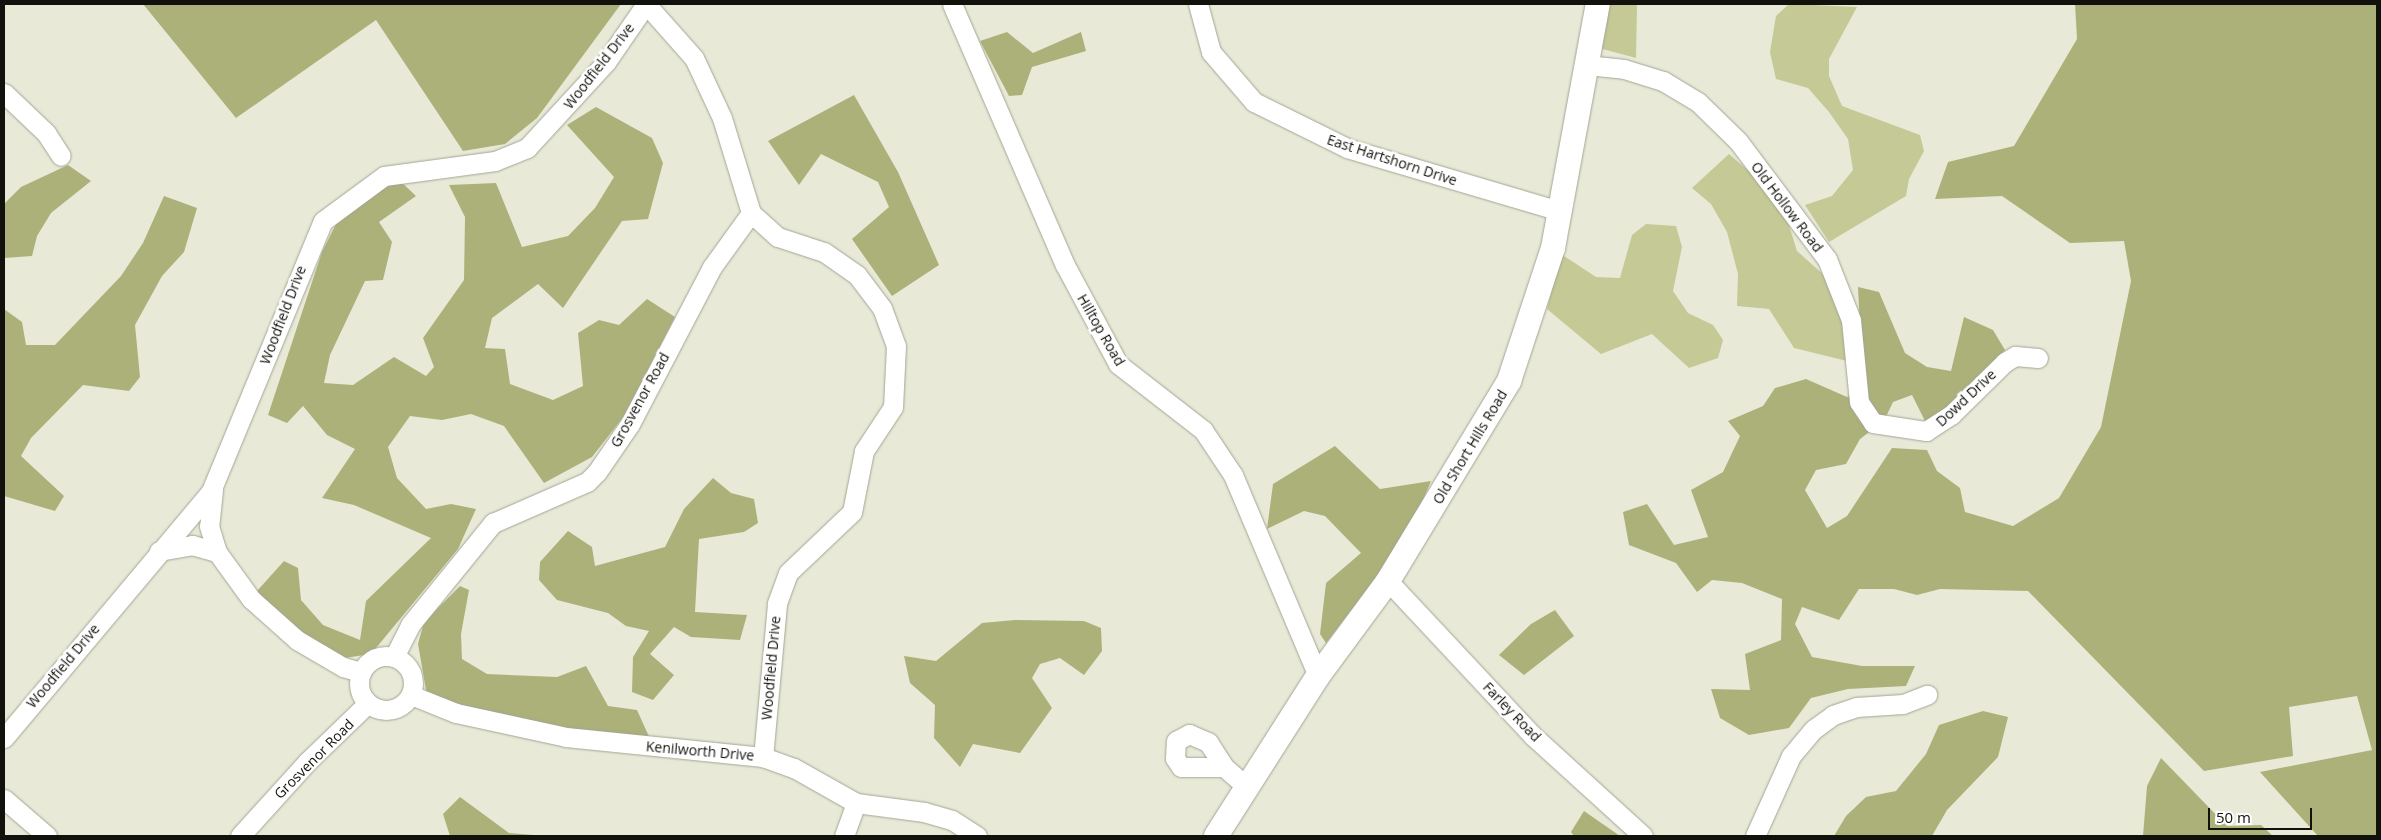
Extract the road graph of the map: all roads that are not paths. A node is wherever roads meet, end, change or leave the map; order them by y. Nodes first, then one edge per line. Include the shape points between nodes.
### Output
1 (646, 4) edge
2 (952, 4) edge
3 (1198, 4) edge
4 (1598, 4) edge
5 (1587, 65) junction
6 (4, 93) edge
7 (60, 156) dead end
8 (1560, 211) junction
9 (751, 213) junction
10 (2038, 358) dead end
11 (1890, 429) joint
12 (214, 486) junction
13 (159, 551) junction
14 (217, 552) junction
15 (1388, 581) junction
16 (394, 658) junction
17 (362, 672) junction
18 (1318, 676) junction
19 (411, 695) junction
20 (1927, 695) dead end
21 (368, 704) junction
22 (4, 738) edge
23 (763, 757) junction
24 (1224, 767) dead end
25 (1247, 787) junction
26 (4, 799) edge
27 (856, 803) junction
28 (47, 836) edge
29 (240, 836) edge
30 (844, 836) edge
31 (977, 836) edge
32 (1216, 836) edge
33 (1643, 836) edge
34 (1754, 836) edge

1 - 9 street, Woodfield Drive via 694,58 722,118
1 - 12 street, Woodfield Drive via 606,62 527,148 495,161 384,176 323,221
2 - 18 street, Hilltop Road via 1065,266 1118,364 1203,430 1233,475
3 - 8 street, East Hartshorn Drive via 1211,52 1254,102 1347,148
4 - 5 main road, Old Short Hills Road
5 - 8 main road, Old Short Hills Road
5 - 11 street, Old Hollow Road via 1624,69 1669,84 1714,114 1738,141 1827,259 1851,320 1859,402 1873,423
6 - 7 street via 46,132
8 - 15 main road, Old Short Hills Road via 1542,287 1509,381
9 - 16 street, Grosvenor Road via 712,267 630,424 597,472 587,482 493,523 410,625
9 - 23 street, Woodfield Drive via 778,237 824,252 857,275 888,320 898,360 893,407 864,451 852,512 788,573 777,604
10 - 11 street, Dowd Drive via 2022,355 2005,362 1938,426 1926,431
12 - 13 street, Woodfield Drive
12 - 14 street via 209,526
13 - 14 street via 192,544
13 - 22 street, Woodfield Drive
14 - 17 street via 273,620 323,657
15 - 18 main road, Old Short Hills Road
15 - 33 street, Farley Road via 1532,735
16 - 17 street via 373,660
16 - 19 street via 411,673
17 - 21 street via 360,689
18 - 25 main road, Old Short Hills Road
19 - 21 street via 392,710
19 - 23 street, Kenilworth Drive via 456,713 566,737
20 - 34 street via 1889,707 1856,707 1833,714 1814,729 1791,756
21 - 29 street, Grosvenor Road via 308,761
23 - 27 street, Kenilworth Drive via 794,768
24 - 25 street
25 - 32 main road, Old Short Hills Road
26 - 28 street
27 - 30 street
27 - 31 street, Kenilworth Drive via 924,812 952,820

